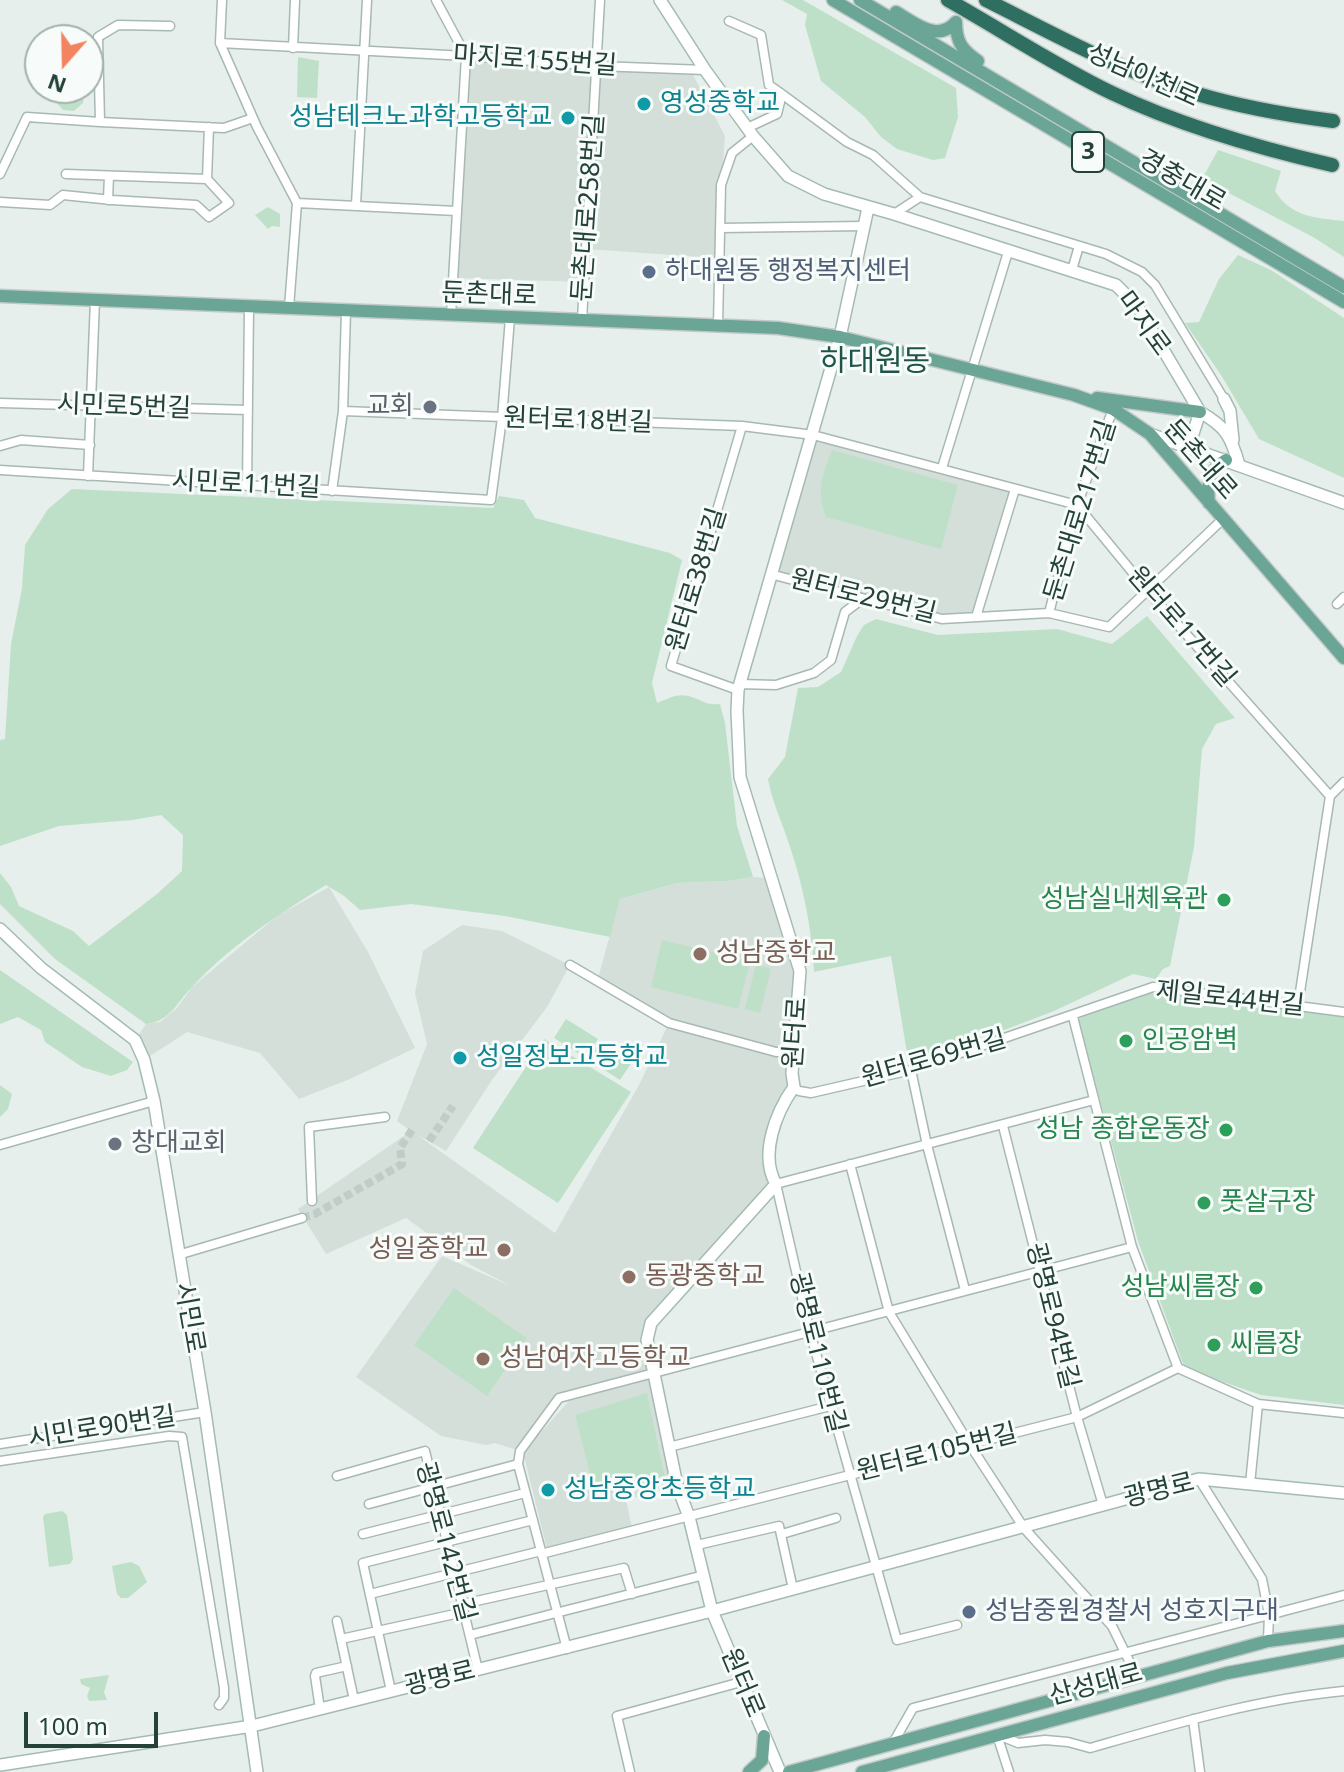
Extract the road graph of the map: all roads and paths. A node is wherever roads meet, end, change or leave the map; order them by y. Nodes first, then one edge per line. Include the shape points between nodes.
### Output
1 (222, 0) edge
2 (295, 0) edge
3 (367, 0) edge
4 (436, 0) edge
5 (600, 0) edge
6 (660, 0) edge
7 (833, 0) edge
8 (860, 0) edge
9 (869, 0) edge
10 (948, 0) edge
11 (986, 0) edge
12 (729, 21) dead end
13 (170, 26) dead end
14 (220, 43) junction
15 (293, 48) junction
16 (364, 52) junction
17 (466, 56) junction
18 (598, 66) junction
19 (705, 70) junction
20 (1008, 87) junction
21 (779, 92) junction
22 (253, 118) junction
23 (1333, 121) dead end
24 (100, 122) junction
25 (209, 127) junction
26 (750, 132) junction
27 (1332, 165) dead end
28 (0, 174) edge
29 (66, 174) dead end
30 (109, 176) junction
31 (207, 179) junction
32 (920, 197) junction
33 (108, 200) junction
34 (0, 202) edge
35 (297, 203) junction
36 (356, 205) junction
37 (1179, 205) junction
38 (868, 208) junction
39 (456, 211) junction
40 (894, 214) junction
41 (864, 226) junction
42 (720, 228) junction
43 (1079, 246) junction
44 (1008, 252) junction
45 (1072, 270) junction
46 (1344, 287) edge
47 (0, 296) edge
48 (95, 300) junction
49 (1344, 302) edge
50 (249, 307) junction
51 (289, 308) junction
52 (346, 311) junction
53 (1344, 311) edge
54 (451, 315) junction
55 (510, 318) junction
56 (582, 320) junction
57 (718, 326) junction
58 (840, 337) junction
59 (972, 370) junction
60 (1074, 395) junction
61 (1224, 399) junction
62 (0, 403) edge
63 (91, 406) junction
64 (1113, 409) junction
65 (248, 410) junction
66 (343, 411) junction
67 (1200, 412) junction
68 (502, 418) junction
69 (742, 426) junction
70 (1150, 434) junction
71 (813, 435) junction
72 (1233, 440) junction
73 (90, 445) junction
74 (0, 446) edge
75 (1189, 446) junction
76 (1226, 460) junction
77 (1239, 465) junction
78 (942, 468) junction
79 (0, 470) edge
80 (88, 476) junction
81 (247, 486) junction
82 (1015, 489) junction
83 (332, 491) junction
84 (1209, 503) junction
85 (1344, 503) edge
86 (1077, 505) junction
87 (1223, 519) junction
88 (774, 575) junction
89 (1147, 590) junction
90 (861, 600) junction
91 (1049, 613) junction
92 (976, 617) junction
93 (1344, 658) edge
94 (739, 687) junction
95 (1344, 782) edge
96 (1330, 796) junction
97 (0, 929) edge
98 (570, 965) dead end
99 (1298, 1005) junction
100 (1344, 1012) edge
101 (1073, 1017) junction
102 (796, 1052) junction
103 (911, 1070) junction
104 (794, 1087) junction
105 (1094, 1100) junction
106 (154, 1101) junction
107 (385, 1117) dead end
108 (1003, 1126) junction
109 (0, 1145) edge
110 (927, 1145) junction
111 (850, 1164) junction
112 (776, 1184) junction
113 (312, 1201) dead end
114 (302, 1218) tunnel mouth
115 (1132, 1247) junction
116 (178, 1255) junction
117 (1042, 1273) junction
118 (965, 1290) junction
119 (889, 1312) junction
120 (810, 1332) junction
121 (1178, 1368) junction
122 (655, 1374) junction
123 (1258, 1404) junction
124 (830, 1406) junction
125 (205, 1412) junction
126 (1344, 1413) edge
127 (1077, 1417) junction
128 (0, 1444) edge
129 (970, 1445) junction
130 (669, 1447) junction
131 (0, 1461) edge
132 (518, 1464) junction
133 (848, 1475) junction
134 (337, 1476) dead end
135 (1199, 1479) junction
136 (1250, 1484) junction
137 (435, 1485) junction
138 (525, 1493) junction
139 (1344, 1493) edge
140 (369, 1504) dead end
141 (1103, 1505) junction
142 (441, 1512) junction
143 (689, 1517) junction
144 (836, 1518) dead end
145 (533, 1520) junction
146 (1024, 1528) junction
147 (363, 1534) dead end
148 (782, 1534) junction
149 (448, 1541) junction
150 (697, 1545) junction
151 (541, 1553) junction
152 (875, 1567) junction
153 (455, 1574) junction
154 (704, 1575) junction
155 (548, 1585) junction
156 (793, 1589) junction
157 (370, 1594) junction
158 (632, 1594) junction
159 (1344, 1595) edge
160 (464, 1608) junction
161 (712, 1611) junction
162 (557, 1613) junction
163 (1269, 1615) junction
164 (337, 1621) dead end
165 (957, 1625) dead end
166 (1344, 1631) edge
167 (378, 1632) junction
168 (470, 1635) junction
169 (341, 1639) junction
170 (1268, 1641) junction
171 (567, 1649) junction
172 (1344, 1651) edge
173 (1124, 1652) junction
174 (347, 1666) junction
175 (478, 1670) junction
176 (1137, 1677) junction
177 (741, 1682) junction
178 (391, 1691) junction
179 (1344, 1691) edge
180 (354, 1700) junction
181 (219, 1705) dead end
182 (320, 1709) junction
183 (1193, 1719) junction
184 (252, 1726) junction
185 (997, 1735) junction
186 (764, 1736) junction
187 (893, 1744) junction
188 (0, 1765) edge
189 (257, 1772) edge
190 (630, 1772) edge
191 (749, 1772) edge
192 (780, 1772) edge
193 (789, 1772) edge
194 (862, 1772) edge
195 (1009, 1772) edge
196 (1200, 1772) edge

1 - 14 street
2 - 15 street
3 - 16 street
4 - 17 street
5 - 18 street, 둔촌대로258번길
6 - 19 main road, 마지로
7 - 37 main road, 경충대로 / 3
8 - 20 main road, 경충대로 / 3
9 - 20 main road via 932,31 946,31 956,22 960,45
10 - 27 highway, 성남이천로 via 1113,94 1278,153
11 - 23 highway, 성남이천로 via 1084,50 1193,93 1271,113
12 - 21 street via 761,35 769,85
13 - 24 street via 118,25 98,37
14 - 15 street, 마지로155번길
14 - 22 street
15 - 16 street, 마지로155번길
16 - 17 street, 마지로155번길
16 - 36 street
17 - 18 street, 마지로155번길
17 - 39 street
18 - 19 street, 마지로155번길
18 - 56 street, 둔촌대로258번길
19 - 26 main road, 마지로
20 - 46 main road, 경충대로 / 3
21 - 26 street via 777,114
21 - 32 street via 873,155
22 - 25 street
22 - 35 street
24 - 25 street
24 - 28 street via 27,117
25 - 31 street
26 - 38 main road, 마지로 via 788,176
26 - 42 street via 732,153 721,185
29 - 30 street
30 - 31 street
30 - 33 street
31 - 33 street via 229,203 209,217 196,205
32 - 40 street
32 - 43 street
33 - 34 street via 63,195 50,205
35 - 36 street
35 - 51 street
36 - 39 street
37 - 49 main road, 경충대로 / 3
37 - 53 main road
38 - 40 main road, 마지로
38 - 41 main road
39 - 54 street
40 - 44 main road, 마지로
41 - 42 street
41 - 58 main road
42 - 57 street
43 - 45 street
43 - 61 street via 1127,264 1155,285
44 - 45 main road, 마지로
44 - 59 street
45 - 67 main road, 마지로 via 1116,285 1128,295
47 - 48 main road, 둔촌대로
48 - 50 main road, 둔촌대로
48 - 63 street
50 - 51 main road, 둔촌대로
50 - 65 street
51 - 52 main road, 둔촌대로
52 - 54 main road, 둔촌대로
52 - 66 street
54 - 55 main road, 둔촌대로
55 - 56 main road, 둔촌대로
55 - 68 street
56 - 57 main road, 둔촌대로
57 - 58 main road, 둔촌대로
58 - 59 main road, 둔촌대로
58 - 71 main road, 원터로
59 - 60 main road, 둔촌대로
59 - 78 street
60 - 64 main road, 둔촌대로
60 - 67 main road
61 - 67 main road via 1218,413
61 - 72 main road
62 - 63 street, 시민로5번길
63 - 65 street, 시민로5번길
63 - 73 street
64 - 70 main road, 둔촌대로
64 - 86 street, 둔촌대로217번길
65 - 81 street
66 - 68 street, 원터로18번길
66 - 83 street
67 - 72 main road via 1220,423
67 - 75 main road
68 - 69 street, 원터로18번길
68 - 83 street, 시민로11번길 via 491,500
69 - 71 street, 원터로18번길
69 - 94 street, 원터로38번길 via 671,666
70 - 75 main road
70 - 84 main road, 둔촌대로
71 - 78 street
71 - 88 main road, 원터로
72 - 77 main road
73 - 74 street via 21,440
73 - 80 street
75 - 76 main road
76 - 77 main road
76 - 84 main road via 1210,476
77 - 85 main road
78 - 82 street
79 - 80 street, 시민로11번길
80 - 81 street, 시민로11번길
81 - 83 street, 시민로11번길
82 - 86 street
82 - 92 street
84 - 87 main road, 둔촌대로
86 - 89 street, 원터로17번길
86 - 91 street, 둔촌대로217번길
87 - 89 street
87 - 93 main road, 둔촌대로
88 - 90 street, 원터로29번길
88 - 94 main road, 원터로
89 - 91 street, 원터로29번길 via 1109,627
89 - 96 street, 원터로17번길
90 - 92 street, 원터로29번길 via 942,619
90 - 94 street via 845,612 831,660 814,673 776,685
91 - 92 street, 원터로29번길
94 - 102 main road, 원터로 via 740,777 800,971
95 - 96 street
96 - 99 street
97 - 106 main road, 시민로 via 41,968 135,1040
98 - 102 street via 669,1023 776,1052
99 - 100 street, 제일로44번길
99 - 101 street, 제일로44번길 via 1153,987
101 - 103 street, 원터로69번길
101 - 105 street
102 - 104 main road, 원터로
103 - 104 street, 원터로69번길 via 811,1093
103 - 110 street
104 - 112 main road, 원터로 via 771,1137 771,1176
105 - 108 street
105 - 115 street
106 - 109 street
106 - 116 main road, 시민로
107 - 113 street via 309,1127
108 - 110 street
108 - 117 street, 광명로94번길
110 - 111 street
110 - 118 street
111 - 112 street
111 - 119 street
112 - 120 street, 광명로110번길
112 - 122 main road, 원터로 via 651,1323 647,1340
114 - 116 street
115 - 117 street
115 - 121 street
116 - 125 main road, 시민로
117 - 118 street
117 - 127 street, 광명로94번길
118 - 119 street
119 - 120 street
119 - 129 street
120 - 122 street
120 - 124 street, 광명로110번길
121 - 123 street
121 - 127 street, 원터로105번길
122 - 130 main road, 원터로
122 - 132 street via 559,1398 520,1451
123 - 126 street
123 - 136 street
124 - 130 street
124 - 133 street, 광명로110번길
125 - 128 street, 시민로90번길
125 - 184 main road, 시민로
127 - 129 street, 원터로105번길
127 - 141 street, 광명로94번길
129 - 133 street, 원터로105번길
129 - 146 street
130 - 143 main road, 원터로
131 - 181 street via 182,1437 224,1688
132 - 137 street
132 - 138 street
133 - 143 street, 원터로105번길
133 - 152 street, 광명로110번길
134 - 137 street, 광명로142번길 via 425,1451
135 - 136 main road, 광명로
135 - 141 main road, 광명로
135 - 163 street via 1262,1579
136 - 139 main road, 광명로
137 - 140 street
137 - 142 street, 광명로142번길
138 - 142 street
138 - 145 street
141 - 146 main road, 광명로
142 - 147 street
142 - 149 street, 광명로142번길
143 - 150 main road, 원터로
143 - 151 street, 원터로105번길
144 - 148 street
145 - 149 street
145 - 151 street
146 - 152 main road, 광명로
146 - 173 street, 산성대로 via 1112,1626
148 - 150 street via 775,1525
148 - 156 street
149 - 153 street, 광명로142번길
149 - 157 street via 363,1563
150 - 154 main road, 원터로
151 - 153 street, 원터로105번길
151 - 155 street
152 - 156 main road, 광명로
152 - 165 street via 897,1640
153 - 157 street, 원터로105번길
153 - 160 street, 광명로142번길
154 - 158 street
154 - 161 main road, 원터로
155 - 158 street via 624,1568
155 - 160 street
155 - 162 street
156 - 161 main road, 광명로
157 - 167 street
158 - 162 street
159 - 163 street
160 - 167 street
160 - 168 street, 광명로142번길
161 - 171 main road, 광명로
161 - 177 main road, 원터로
162 - 168 street
162 - 171 street
163 - 170 street
163 - 173 street
164 - 169 street
166 - 170 main road, 산성대로
167 - 169 street
167 - 178 street
168 - 175 street, 광명로142번길
169 - 174 street
170 - 176 main road, 산성대로
171 - 175 main road, 광명로
172 - 185 main road, 산성대로 via 1227,1673
173 - 176 street, 산성대로
173 - 187 street via 913,1708
174 - 180 street
174 - 182 street via 316,1673
175 - 178 main road, 광명로
176 - 187 main road, 산성대로
177 - 186 main road, 원터로
177 - 190 street via 617,1716
178 - 180 main road, 광명로
179 - 183 street
180 - 182 main road, 광명로
182 - 184 main road, 광명로
183 - 185 street via 1090,1748 1045,1740 1018,1743
183 - 196 street
184 - 188 main road, 광명로
184 - 189 main road, 시민로
185 - 194 main road, 산성대로
185 - 195 street
186 - 191 main road via 762,1760
186 - 192 main road, 원터로
187 - 193 main road, 산성대로

